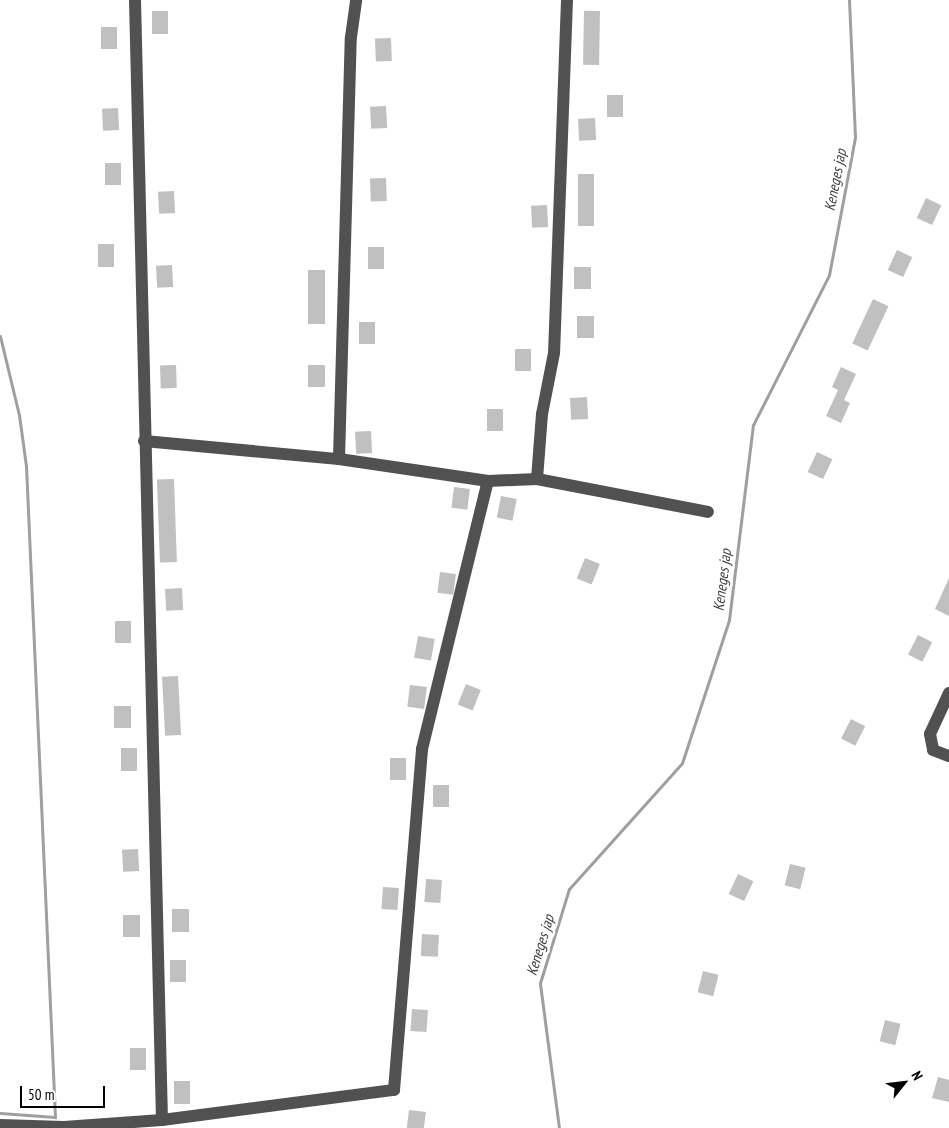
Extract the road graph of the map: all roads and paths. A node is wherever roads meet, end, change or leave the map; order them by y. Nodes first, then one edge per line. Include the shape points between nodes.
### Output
1 (135, 0) edge
2 (356, 0) edge
3 (567, 0) edge
4 (144, 441) junction
5 (340, 459) junction
6 (537, 479) junction
7 (488, 481) junction
8 (708, 512) dead end
9 (949, 693) edge
10 (949, 756) edge
11 (162, 1120) junction
12 (0, 1125) edge

1 - 4 street
2 - 5 street via 351,37
3 - 6 street via 554,353 542,414
4 - 5 street
4 - 11 street
5 - 7 street
6 - 7 street
6 - 8 street
7 - 11 street via 422,749 394,1090
9 - 10 street via 930,734 932,750
11 - 12 street via 64,1127

